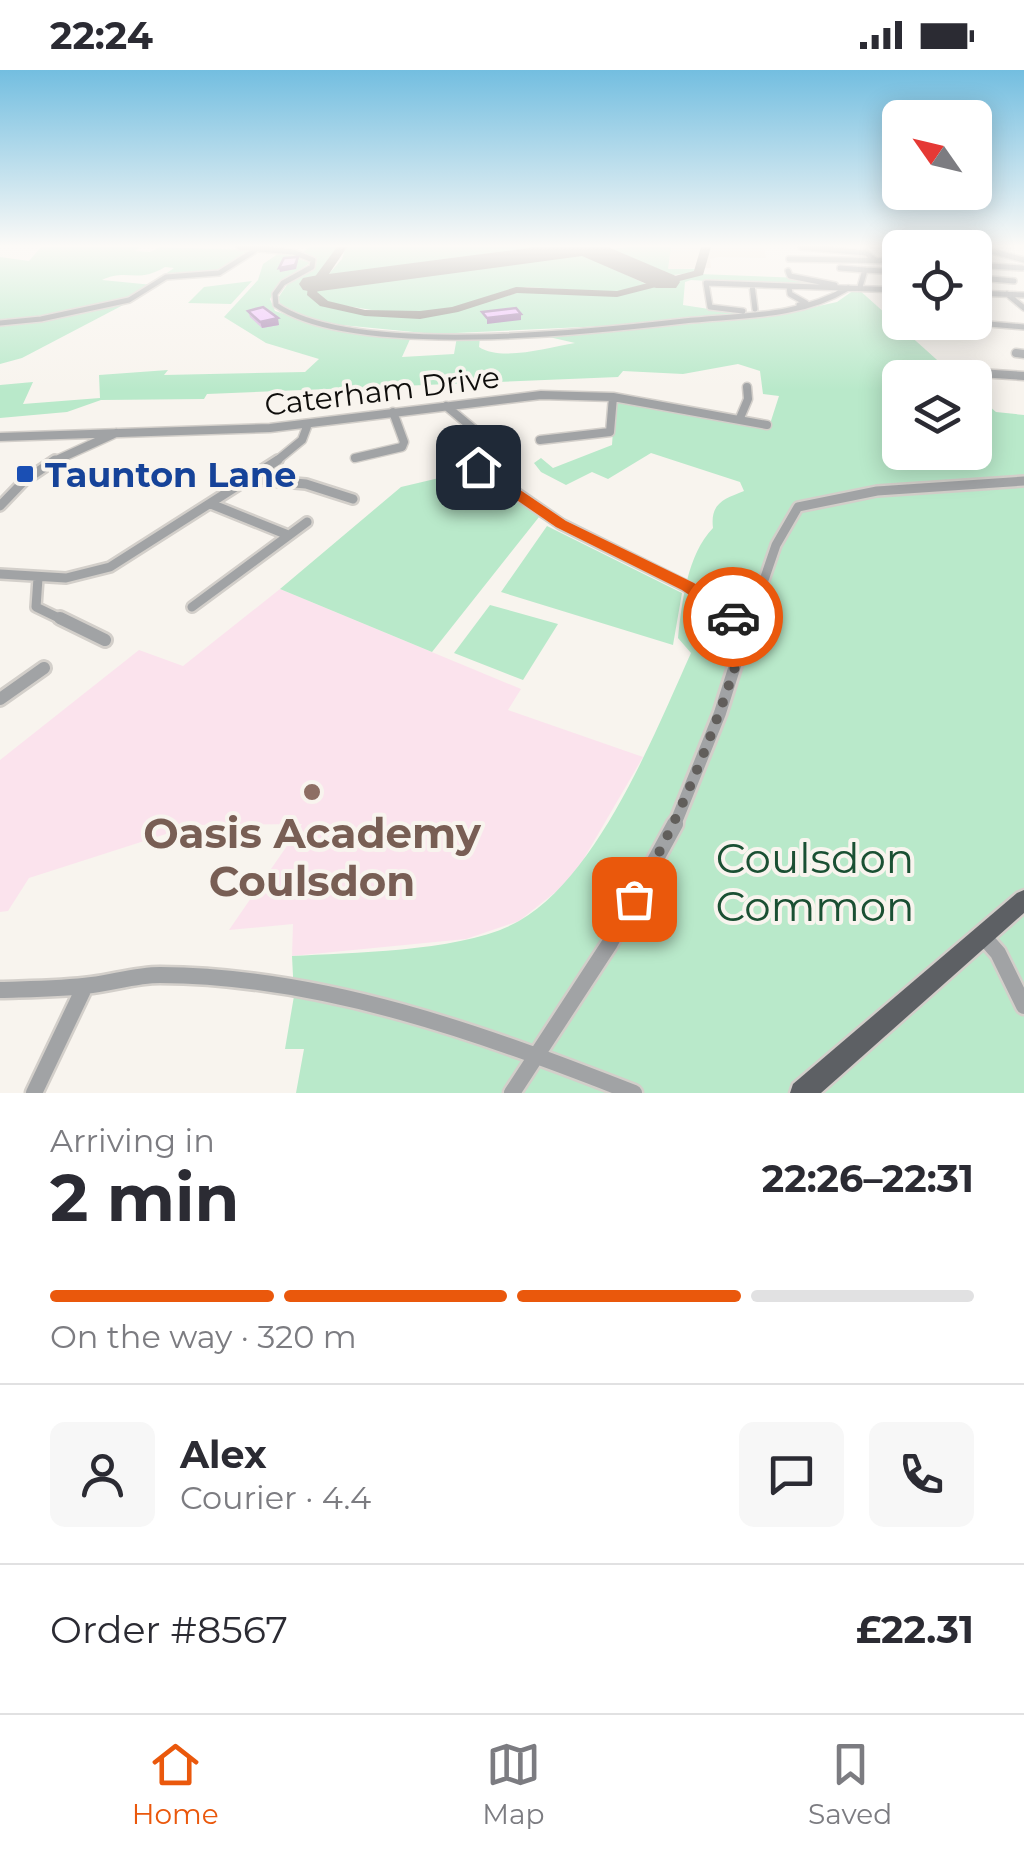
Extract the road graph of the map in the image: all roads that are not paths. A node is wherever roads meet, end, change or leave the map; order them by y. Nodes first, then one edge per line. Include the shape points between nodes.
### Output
1 (137, 295) edge
2 (276, 295) edge
3 (708, 295) edge
4 (753, 295) edge
5 (791, 295) edge
6 (839, 295) edge
7 (755, 309) junction
8 (0, 324) edge
9 (992, 324) edge
10 (1024, 326) edge
11 (992, 373) edge
12 (1024, 376) edge
13 (746, 386) dead end
14 (612, 398) junction
15 (446, 406) junction
16 (394, 412) junction
17 (740, 418) junction
18 (308, 424) junction
19 (767, 424) dead end
20 (121, 430) junction
21 (0, 437) edge
22 (540, 440) dead end
23 (355, 458) dead end
24 (248, 480) junction
25 (1024, 481) edge
26 (15, 488) junction
27 (0, 490) edge
28 (353, 500) dead end
29 (211, 504) junction
30 (0, 506) edge
31 (307, 522) dead end
32 (288, 535) junction
33 (0, 574) edge
34 (38, 578) junction
35 (192, 607) dead end
36 (747, 629) junction
37 (105, 640) dead end
38 (44, 668) dead end
39 (0, 699) edge
40 (1024, 900) edge
41 (983, 936) junction
42 (84, 986) junction
43 (0, 990) edge
44 (1024, 1006) edge
45 (536, 1058) junction
46 (34, 1093) edge
47 (512, 1093) edge
48 (634, 1093) edge
49 (802, 1093) edge

1 - 8 street
2 - 6 street via 282,311 317,324 473,335 651,325 803,308
3 - 7 street via 710,306
4 - 7 street
5 - 7 street via 806,303
9 - 10 street
11 - 12 street
13 - 17 street
14 - 15 street, Caterham Drive via 541,396
14 - 17 street, Caterham Drive
14 - 22 street via 610,432
15 - 16 street, Caterham Drive
15 - 36 street via 478,431 478,467 561,524 708,598
16 - 18 street, Caterham Drive
16 - 23 street via 402,448
17 - 19 street, Caterham Drive
18 - 20 street, Caterham Drive
18 - 24 street via 288,454
20 - 21 street, Caterham Drive
20 - 26 street via 58,458
24 - 28 street via 305,484
24 - 29 street
25 - 36 street via 878,491 798,507 776,542
26 - 27 street
26 - 30 street
29 - 32 street
29 - 34 street via 110,567
31 - 32 street
32 - 35 street
33 - 34 street
34 - 37 street via 36,607
36 - 45 street via 668,838
38 - 39 street
40 - 41 main road
41 - 44 street
41 - 49 main road
42 - 43 street
42 - 45 street via 155,975 306,989 423,1018
42 - 46 street
45 - 47 street
45 - 48 street

